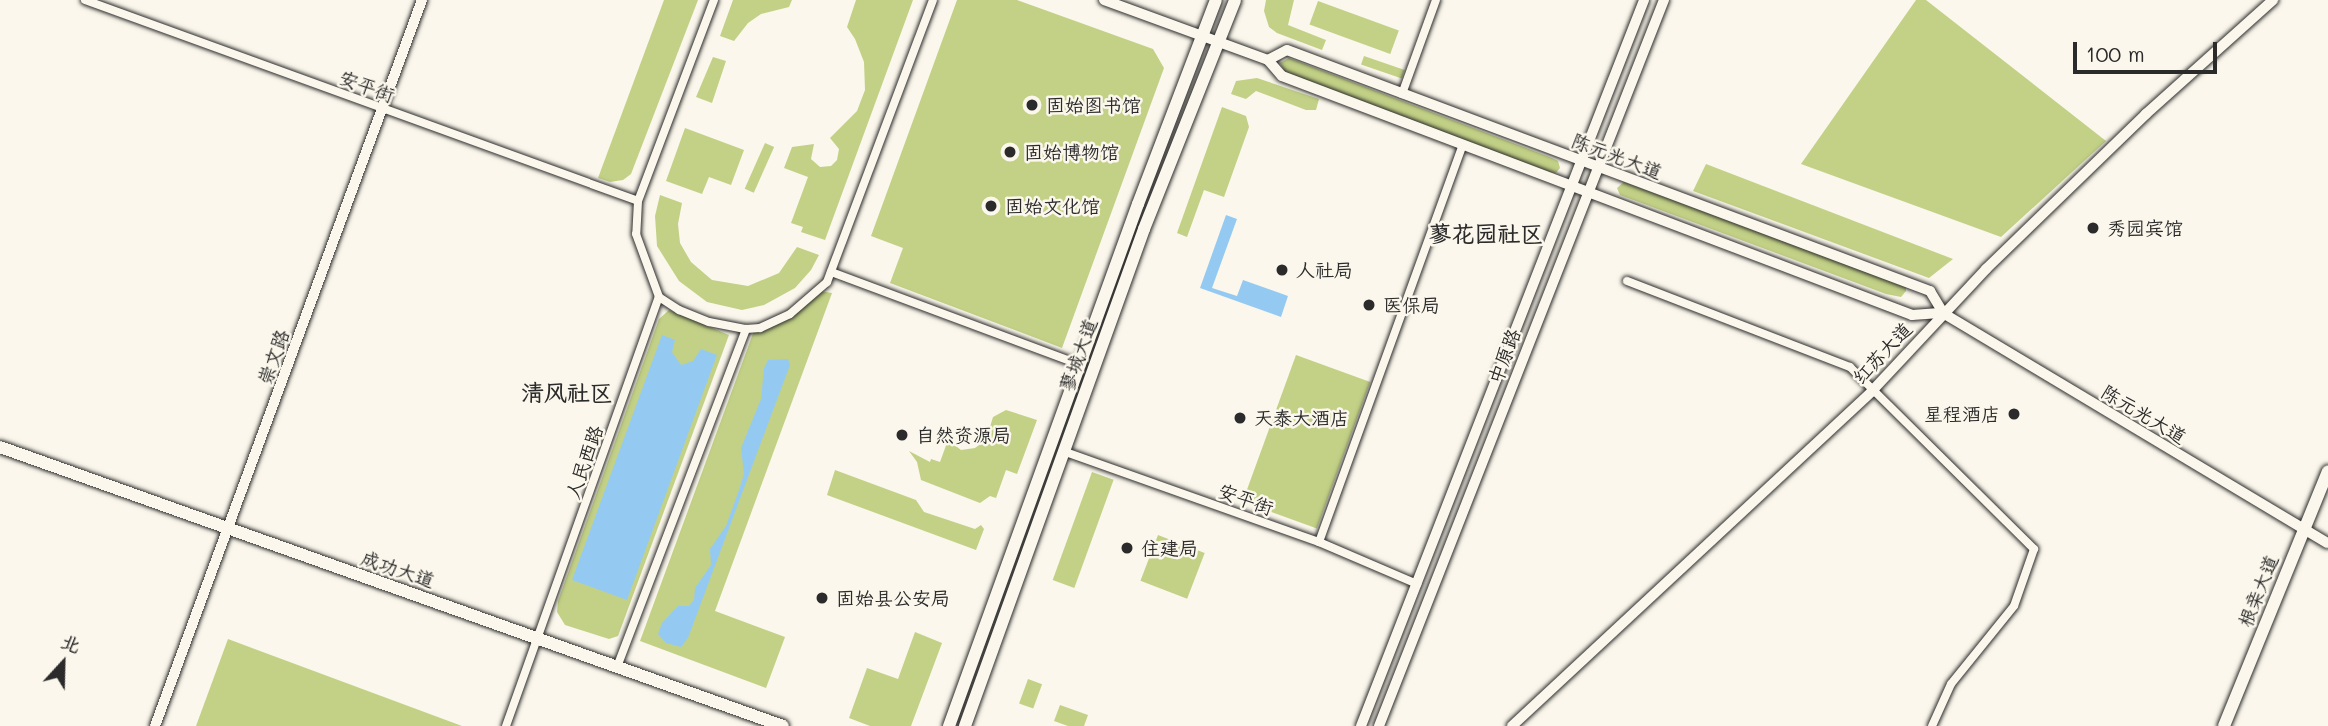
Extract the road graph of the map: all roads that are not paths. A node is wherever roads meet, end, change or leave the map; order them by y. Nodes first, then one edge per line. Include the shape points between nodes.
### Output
1 (85, 0) edge
2 (422, 0) edge
3 (714, 0) edge
4 (933, 0) edge
5 (1104, 0) edge
6 (1216, 0) edge
7 (1235, 0) edge
8 (1436, 0) edge
9 (1644, 0) edge
10 (1664, 0) edge
11 (2273, 0) edge
12 (1203, 37) junction
13 (1219, 43) junction
14 (1268, 60) junction
15 (1402, 94) junction
16 (382, 108) junction
17 (1463, 144) junction
18 (1580, 161) junction
19 (1597, 168) junction
20 (1572, 187) junction
21 (1587, 192) junction
22 (638, 201) junction
23 (831, 272) junction
24 (1627, 281) dead end
25 (659, 297) junction
26 (1943, 313) junction
27 (746, 330) junction
28 (1079, 364) junction
29 (1872, 391) junction
30 (0, 447) edge
31 (1063, 451) junction
32 (2328, 471) edge
33 (228, 530) junction
34 (2304, 530) junction
35 (1319, 542) junction
36 (2328, 543) edge
37 (1417, 583) junction
38 (538, 638) junction
39 (617, 667) junction
40 (957, 703) junction
41 (971, 709) junction
42 (155, 726) edge
43 (506, 726) edge
44 (783, 726) edge
45 (941, 726) edge
46 (948, 726) edge
47 (965, 726) edge
48 (972, 726) edge
49 (1361, 726) edge
50 (1379, 726) edge
51 (1512, 726) edge
52 (1932, 726) edge
53 (2224, 726) edge

1 - 16 street, 安平街
2 - 16 main road, 崇文路
3 - 22 street
4 - 23 street
5 - 12 main road, 陈元光大道
6 - 12 main road, 蓼城大道
7 - 13 main road, 蓼城大道
8 - 15 street
9 - 18 main road, 中原路
10 - 19 main road, 中原路
11 - 26 main road, 红苏大道 via 2146,114
12 - 13 main road, 陈元光大道
12 - 28 main road, 蓼城大道
13 - 14 main road, 陈元光大道
13 - 31 main road, 蓼城大道
14 - 15 main road, 陈元光大道 via 1287,50
14 - 17 main road, 陈元光大道 via 1282,76
15 - 18 main road, 陈元光大道
16 - 22 street, 安平街
16 - 33 main road, 崇文路
17 - 20 main road, 陈元光大道
17 - 35 street
18 - 19 main road, 陈元光大道
18 - 20 main road, 中原路
19 - 21 main road, 中原路
19 - 26 main road, 陈元光大道 via 1930,291
20 - 21 main road, 陈元光大道
20 - 37 main road, 中原路
21 - 26 main road, 陈元光大道 via 1912,315
21 - 50 main road, 中原路
22 - 25 street via 636,234
23 - 27 street via 820,291 790,314
23 - 28 street
24 - 29 street via 1850,367
25 - 27 street via 709,322
25 - 38 street, 人民西路
26 - 29 main road, 红苏大道
26 - 34 main road, 陈元光大道
27 - 39 street
28 - 40 main road, 蓼城大道
29 - 51 main road, 红苏大道
29 - 52 street via 2034,549 2014,606 1951,684
30 - 33 main road, 成功大道
31 - 35 street, 安平街
31 - 41 main road, 蓼城大道
32 - 34 main road, 根亲大道
33 - 38 main road, 成功大道
33 - 42 main road, 崇文路
34 - 36 main road, 陈元光大道
34 - 53 main road, 根亲大道
35 - 37 street, 安平街
37 - 49 main road, 中原路
38 - 39 main road, 成功大道
38 - 43 street, 人民西路
39 - 44 main road, 成功大道
40 - 45 main road
40 - 46 main road, 蓼城大道
41 - 47 main road, 蓼城大道
41 - 48 main road

